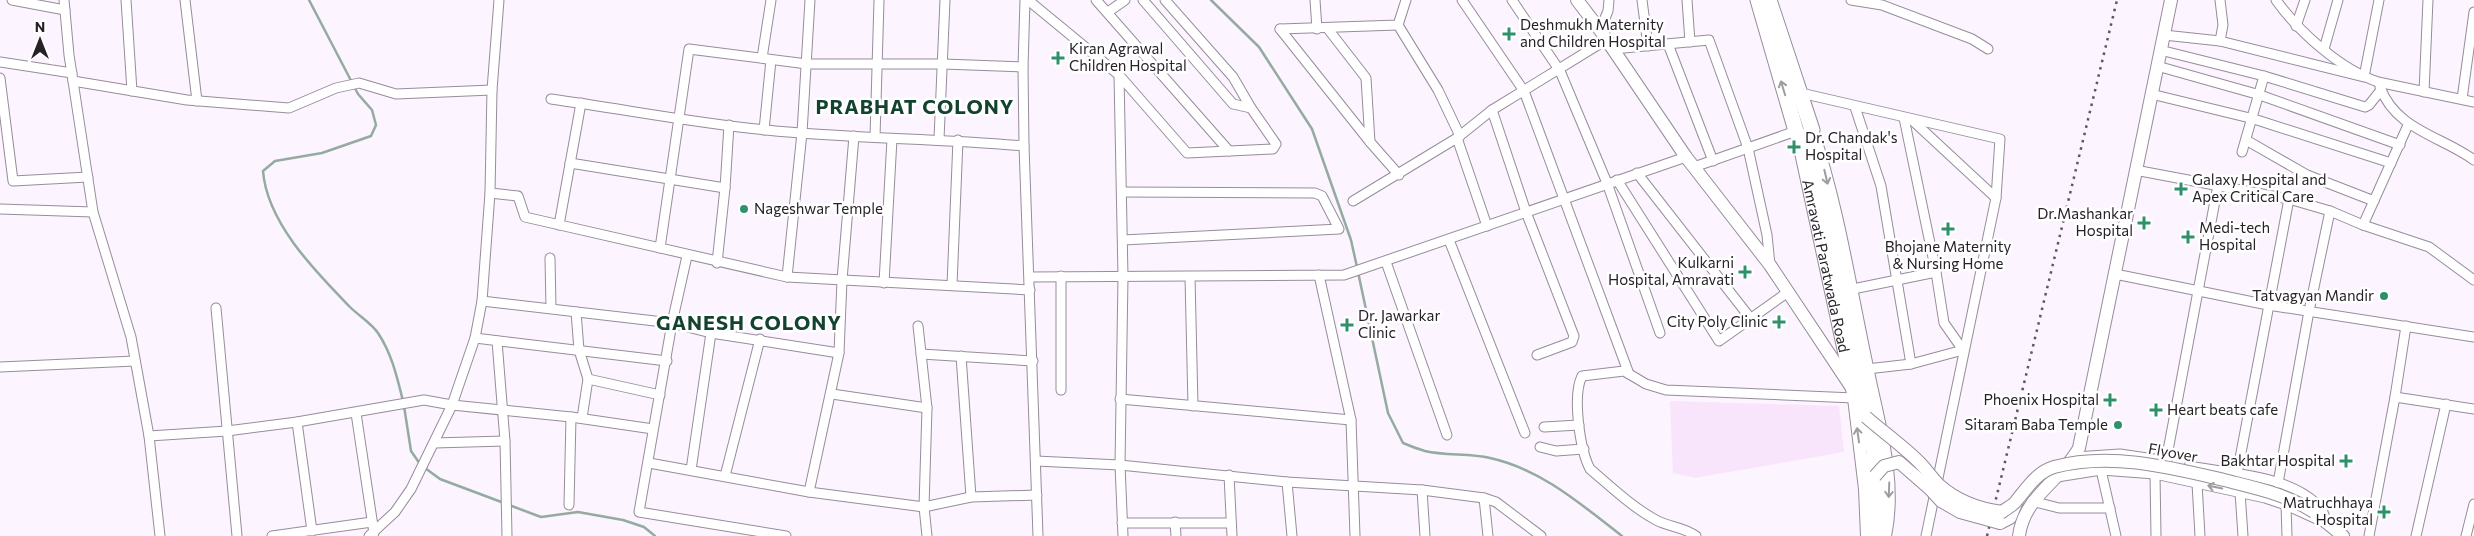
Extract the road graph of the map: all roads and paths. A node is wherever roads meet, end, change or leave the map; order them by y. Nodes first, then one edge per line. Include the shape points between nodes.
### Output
1 (12, 0) edge
2 (64, 0) edge
3 (126, 0) edge
4 (185, 0) edge
5 (499, 0) edge
6 (771, 0) edge
7 (810, 0) edge
8 (878, 0) edge
9 (945, 0) edge
10 (1027, 0) edge
11 (1096, 0) edge
12 (1125, 0) edge
13 (1143, 0) edge
14 (1165, 0) edge
15 (1315, 0) edge
16 (1406, 0) edge
17 (1462, 0) edge
18 (1512, 0) edge
19 (1577, 0) edge
20 (1609, 0) edge
21 (1642, 0) edge
22 (1687, 0) edge
23 (1758, 0) edge
24 (1769, 0) edge
25 (1851, 0) edge
26 (2171, 0) edge
27 (2220, 0) edge
28 (2276, 0) edge
29 (2305, 0) edge
30 (2338, 0) edge
31 (2379, 0) edge
32 (2428, 0) edge
33 (65, 10) junction
34 (1108, 12) junction
35 (2474, 12) edge
36 (1398, 25) junction
37 (2296, 26) junction
38 (1317, 29) junction
39 (1328, 29) junction
40 (2164, 35) junction
41 (1606, 39) junction
42 (2220, 41) junction
43 (1690, 42) junction
44 (1668, 44) junction
45 (1648, 46) junction
46 (1988, 49) dead end
47 (2324, 49) junction
48 (2160, 50) junction
49 (771, 60) junction
50 (0, 62) edge
51 (807, 64) junction
52 (876, 64) junction
53 (943, 64) junction
54 (2157, 66) junction
55 (1023, 67) junction
56 (1560, 70) junction
57 (1119, 75) junction
58 (2264, 76) junction
59 (72, 77) junction
60 (2364, 77) junction
61 (0, 78) edge
62 (2379, 86) junction
63 (132, 90) junction
64 (492, 90) junction
65 (1524, 91) junction
66 (2424, 92) junction
67 (1801, 93) junction
68 (2151, 94) junction
69 (2260, 96) junction
70 (551, 99) dead end
71 (2462, 99) junction
72 (196, 101) junction
73 (2474, 102) edge
74 (581, 103) junction
75 (1855, 107) junction
76 (1251, 108) junction
77 (1492, 110) junction
78 (679, 118) junction
79 (1908, 118) junction
80 (2254, 119) junction
81 (729, 125) junction
82 (2408, 125) junction
83 (764, 130) junction
84 (802, 133) junction
85 (1803, 134) junction
86 (854, 136) junction
87 (1459, 137) junction
88 (875, 138) junction
89 (892, 139) junction
90 (939, 139) junction
91 (958, 140) junction
92 (2246, 140) junction
93 (1370, 142) junction
94 (2400, 145) junction
95 (1024, 146) junction
96 (1748, 148) junction
97 (1229, 151) junction
98 (2242, 152) dead end
99 (1686, 157) junction
100 (2474, 160) edge
101 (1714, 161) junction
102 (570, 162) junction
103 (2391, 162) junction
104 (1694, 167) junction
105 (2135, 170) junction
106 (1637, 173) junction
107 (1399, 175) junction
108 (88, 177) junction
109 (670, 178) junction
110 (1616, 180) junction
111 (1607, 183) junction
112 (2218, 185) junction
113 (725, 188) junction
114 (1122, 192) junction
115 (490, 193) junction
116 (1566, 198) junction
117 (1996, 198) junction
118 (2289, 199) junction
119 (1353, 201) dead end
120 (2374, 201) junction
121 (0, 209) edge
122 (2330, 211) junction
123 (94, 212) junction
124 (1526, 212) junction
125 (560, 225) junction
126 (2363, 225) junction
127 (1487, 226) junction
128 (1123, 240) junction
129 (1449, 240) junction
130 (660, 248) junction
131 (687, 256) junction
132 (550, 258) dead end
133 (1386, 262) junction
134 (716, 263) junction
135 (1770, 265) junction
136 (1936, 272) junction
137 (2115, 274) junction
138 (1319, 275) junction
139 (1061, 276) junction
140 (787, 277) junction
141 (1030, 277) junction
142 (1123, 277) junction
143 (1190, 277) junction
144 (842, 280) junction
145 (1897, 280) junction
146 (2474, 280) edge
147 (884, 282) junction
148 (952, 286) junction
149 (1852, 289) junction
150 (1030, 290) junction
151 (1788, 292) junction
152 (2198, 292) junction
153 (482, 301) junction
154 (2268, 305) junction
155 (216, 308) dead end
156 (551, 308) junction
157 (2309, 311) junction
158 (576, 312) junction
159 (1751, 319) junction
160 (672, 323) junction
161 (918, 326) dead end
162 (2406, 326) junction
163 (712, 333) junction
164 (1660, 333) dead end
165 (2474, 337) edge
166 (476, 338) junction
167 (760, 339) junction
168 (497, 340) junction
169 (579, 350) junction
170 (1963, 350) junction
171 (839, 353) junction
172 (921, 354) junction
173 (1537, 355) dead end
174 (961, 356) junction
175 (135, 361) junction
176 (667, 361) junction
177 (1033, 361) junction
178 (1911, 364) junction
179 (0, 367) edge
180 (1867, 369) junction
181 (1629, 374) junction
182 (588, 379) junction
183 (1061, 390) dead end
184 (1853, 393) junction
185 (832, 394) junction
186 (660, 395) junction
187 (2395, 397) junction
188 (1120, 399) junction
189 (2446, 404) junction
190 (452, 405) junction
191 (1193, 406) junction
192 (926, 408) junction
193 (502, 409) junction
194 (2474, 409) edge
195 (356, 413) junction
196 (571, 416) junction
197 (1866, 417) junction
198 (582, 418) junction
199 (1351, 420) junction
200 (297, 422) junction
201 (1579, 425) junction
202 (1544, 427) dead end
203 (653, 429) junction
204 (227, 431) junction
205 (1525, 433) dead end
206 (1448, 435) dead end
207 (149, 436) junction
208 (505, 442) junction
209 (434, 443) junction
210 (1540, 447) dead end
211 (1584, 449) junction
212 (2075, 457) junction
213 (1036, 461) junction
214 (2166, 461) junction
215 (649, 463) junction
216 (1120, 465) junction
217 (691, 470) junction
218 (2101, 470) junction
219 (2155, 474) junction
220 (2237, 474) junction
221 (1230, 475) junction
222 (725, 476) junction
223 (1875, 476) junction
224 (2057, 477) junction
225 (1287, 482) junction
226 (2197, 483) junction
227 (2278, 483) junction
228 (1352, 486) junction
229 (1422, 490) junction
230 (809, 492) junction
231 (2240, 492) junction
232 (1037, 495) junction
233 (971, 497) junction
234 (1484, 498) junction
235 (2017, 501) junction
236 (2032, 501) junction
237 (2474, 504) edge
238 (569, 505) dead end
239 (2286, 505) junction
240 (924, 507) junction
241 (2110, 508) junction
242 (372, 522) junction
243 (1175, 522) junction
244 (1231, 522) junction
245 (1122, 523) junction
246 (2328, 523) junction
247 (312, 531) junction
248 (507, 534) edge
249 (372, 535) edge
250 (160, 536) edge
251 (237, 536) edge
252 (272, 536) edge
253 (786, 536) edge
254 (928, 536) edge
255 (1038, 536) edge
256 (1123, 536) edge
257 (1176, 536) edge
258 (1232, 536) edge
259 (1292, 536) edge
260 (1355, 536) edge
261 (1425, 536) edge
262 (1488, 536) edge
263 (1541, 536) edge
264 (1696, 536) edge
265 (1867, 536) edge
266 (1875, 536) edge
267 (1885, 536) edge
268 (1926, 536) edge
269 (2019, 536) edge
270 (2116, 536) edge
271 (2156, 536) edge
272 (2200, 536) edge
273 (2243, 536) edge
274 (2286, 536) edge
275 (2343, 536) edge
276 (2369, 536) edge
277 (2416, 536) edge
278 (2466, 536) edge

1 - 33 street
2 - 33 street
3 - 63 street
4 - 72 street
5 - 64 street
6 - 49 street via 762,58
7 - 51 street
8 - 52 street
9 - 53 street
10 - 55 street
10 - 57 street
11 - 34 street
12 - 34 street
13 - 76 street via 1233,104
14 - 76 street via 1233,77
15 - 38 street
16 - 36 street
17 - 65 street
18 - 56 street
19 - 41 main road
20 - 41 street
21 - 45 street
22 - 43 street
85 -> 23 main road, Amravati Paratwada Road
24 - 67 main road, Amravati Paratwada Road
25 - 46 street via 1882,5 1972,39
26 - 40 main road
27 - 42 street via 2223,25
28 - 37 street
29 - 37 street
30 - 47 street
31 - 60 street
32 - 66 street
33 - 59 street
34 - 97 street
35 - 71 street
36 - 39 street
36 - 87 street via 1438,90
37 - 47 street
38 - 39 street
38 - 93 street via 1280,29
39 - 93 street via 1366,78
40 - 42 street
40 - 48 main road
41 - 45 street
41 - 56 street
41 - 99 main road
42 - 60 street
43 - 44 street
43 - 96 street via 1709,40
44 - 45 street
44 - 101 street
47 - 60 street
48 - 54 main road
48 - 58 street
49 - 51 street
49 - 78 street via 689,50
49 - 83 street
50 - 59 street
51 - 52 street
51 - 84 street
52 - 53 street
52 - 88 street
53 - 55 street
53 - 90 street
54 - 68 main road
54 - 69 street
55 - 95 street
56 - 65 street
56 - 111 street
57 - 97 street via 1187,153
57 - 114 street
58 - 62 street via 2365,107
58 - 69 street
59 - 63 street
59 - 108 street
60 - 62 street
61 - 108 street via 13,181
62 - 66 street
62 - 82 street via 2390,107
63 - 72 street
64 - 72 street via 396,94 359,83 336,88 289,108
64 - 115 street
65 - 77 street
65 - 116 street
66 - 71 street
67 - 75 street
67 - 85 main road, Amravati Paratwada Road
68 - 80 street
68 - 105 main road
69 - 80 street
69 - 94 street
70 - 74 street
71 - 73 street
74 - 78 street
74 - 102 street
75 - 79 street
75 - 145 street via 1881,186
76 - 97 street via 1276,147
77 - 87 street
77 - 124 street
78 - 81 street
78 - 109 street
79 - 117 street
79 - 117 street via 2000,139
79 - 136 street
80 - 92 street
80 - 103 street
81 - 83 street
81 - 113 street
82 - 94 street
82 - 100 street
83 - 84 street
84 - 86 street
84 - 140 street
85 - 96 street
85 -> 149 main road via 1824,165
85 - 184 main road, Amravati Paratwada Road
85 - 197 main road, Amravati Paratwada Road via 1849,317
86 - 88 street
86 - 144 street
87 - 107 street
87 - 127 street
88 - 89 street
89 - 90 street
89 - 147 street
90 - 91 street
91 - 95 street
91 - 148 street
92 - 98 street
92 - 120 street via 2308,175
93 - 107 street
94 - 103 street
95 - 141 street
96 - 101 street
96 - 135 street via 1767,235
99 - 104 main road
99 - 106 street
101 - 104 street
102 - 109 street
102 - 125 street
103 - 120 street
104 - 135 main road
105 - 112 street
105 - 137 main road
106 - 110 street
106 - 159 street
107 - 119 street
108 - 123 street
109 - 113 street
109 - 130 street
110 - 111 street
110 - 159 street via 1718,340
111 - 116 street
111 - 164 street
112 - 118 street
112 - 152 street
113 - 134 street
114 - 128 street
114 - 128 street via 1315,193 1322,196 1339,229
115 - 125 street via 518,196 525,217
115 - 153 street
116 - 124 street
116 - 181 street
117 - 170 street
118 - 122 street
118 - 154 street
120 - 126 street
121 - 123 street
122 - 126 street
122 - 157 street
123 - 175 street via 125,314
124 - 127 street
124 - 173 street via 1574,336 1572,342
125 - 130 street
126 - 146 street via 2429,247
127 - 129 street
128 - 142 street
129 - 133 street
129 - 205 street
130 - 131 street
131 - 134 street
131 - 160 street
132 - 156 street
133 - 138 street via 1344,275
133 - 206 street
134 - 140 street
135 - 151 main road
136 - 145 street
136 - 170 street via 1944,323
137 - 152 street
137 - 212 main road
138 - 143 street
138 - 199 street
139 - 141 street
139 - 142 street
139 - 183 street
140 - 144 street
141 - 150 street
142 - 143 street
142 - 188 street
143 - 191 street
144 - 147 street
144 - 171 street
145 - 149 street
145 - 178 street
147 - 148 street
148 - 150 street
149 - 180 main road
150 - 177 street
151 - 159 street
151 - 184 main road
152 - 154 street
152 - 214 street
153 - 156 street
153 - 166 street
154 - 157 street
154 - 220 street
155 - 204 street
156 - 158 street
157 - 162 street
157 - 227 street
158 - 160 street
158 - 169 street
160 - 163 street
160 - 176 street
161 - 172 street
162 - 165 street
162 - 187 street
163 - 167 street
163 - 217 street
166 - 168 street
166 - 190 street
167 - 171 street
167 - 222 street
168 - 169 street
168 - 193 street
169 - 176 street
169 - 182 street
170 - 178 street
170 - 268 street
171 - 185 street
172 - 174 street
172 - 192 street
174 - 177 street
174 - 233 street
175 - 179 street
175 - 207 street
176 - 186 street
177 - 213 street
178 - 180 street
180 -> 267 main road via 1889,476
181 - 184 street via 1666,390
181 - 201 street via 1620,370 1582,376
182 - 186 street
182 - 198 street
265 -> 184 main road, Amravati Paratwada Road via 1866,489
185 - 192 street
185 - 230 street
186 - 203 street
187 - 189 street
187 - 276 street
188 - 191 street
188 - 216 street
189 - 194 street
189 - 277 street
190 - 193 street
190 - 195 street via 424,400
190 - 209 street
191 - 199 street
192 - 240 street
193 - 196 street
193 - 208 street
195 - 200 street
195 - 242 street
196 - 198 street
196 - 238 street
197 - 223 main road, Amravati Paratwada Road via 1874,452
197 - 235 main road, Flyover, bridge via 1919,462 1939,485 1972,506 2002,512
198 - 203 street
199 - 228 street
200 - 204 street
200 - 247 street
201 - 202 street
201 - 211 street
203 - 215 street
204 - 207 street
204 - 251 street
207 - 250 street
208 - 209 street
208 - 248 street
209 - 249 street via 395,512
210 - 211 street via 1556,451
211 - 264 street via 1590,469 1623,496 1657,520
212 - 214 street via 2120,454
212 - 224 main road
213 - 216 street
213 - 232 street
214 - 220 street
215 - 217 street
215 - 253 street via 638,512
216 - 221 street
216 - 245 street
217 - 222 street
218 - 219 street
218 - 224 street
218 - 241 street
219 - 226 street
219 - 271 street
220 - 227 street
221 - 225 street
221 - 244 street
222 - 230 street
223 - 235 main road, Flyover, bridge via 1884,466 1899,462 1941,502 1960,512 2000,523 2010,518
223 - 266 main road, Amravati Paratwada Road
224 - 236 main road
225 - 228 street
225 - 259 street
231 -> 226 street
226 - 272 street
227 - 246 street via 2318,504
228 - 229 street
228 - 260 street
229 - 234 street
229 - 261 street
230 - 240 street
231 - 239 street
231 - 273 street
232 - 233 street
232 - 255 street
233 - 240 street
234 - 262 street
234 - 263 street via 1496,502
235 - 246 main road, Flyover, bridge via 2036,478 2052,468 2121,462 2166,467 2290,498
236 - 241 street via 2059,508
236 - 269 main road
237 - 278 street
239 - 246 street
239 - 274 street
240 - 254 street
241 - 270 street
242 - 247 street
242 - 249 street
243 - 244 street
243 - 245 street
243 - 257 street
244 - 258 street
245 - 256 street
246 - 275 main road, Flyover
247 - 252 street

